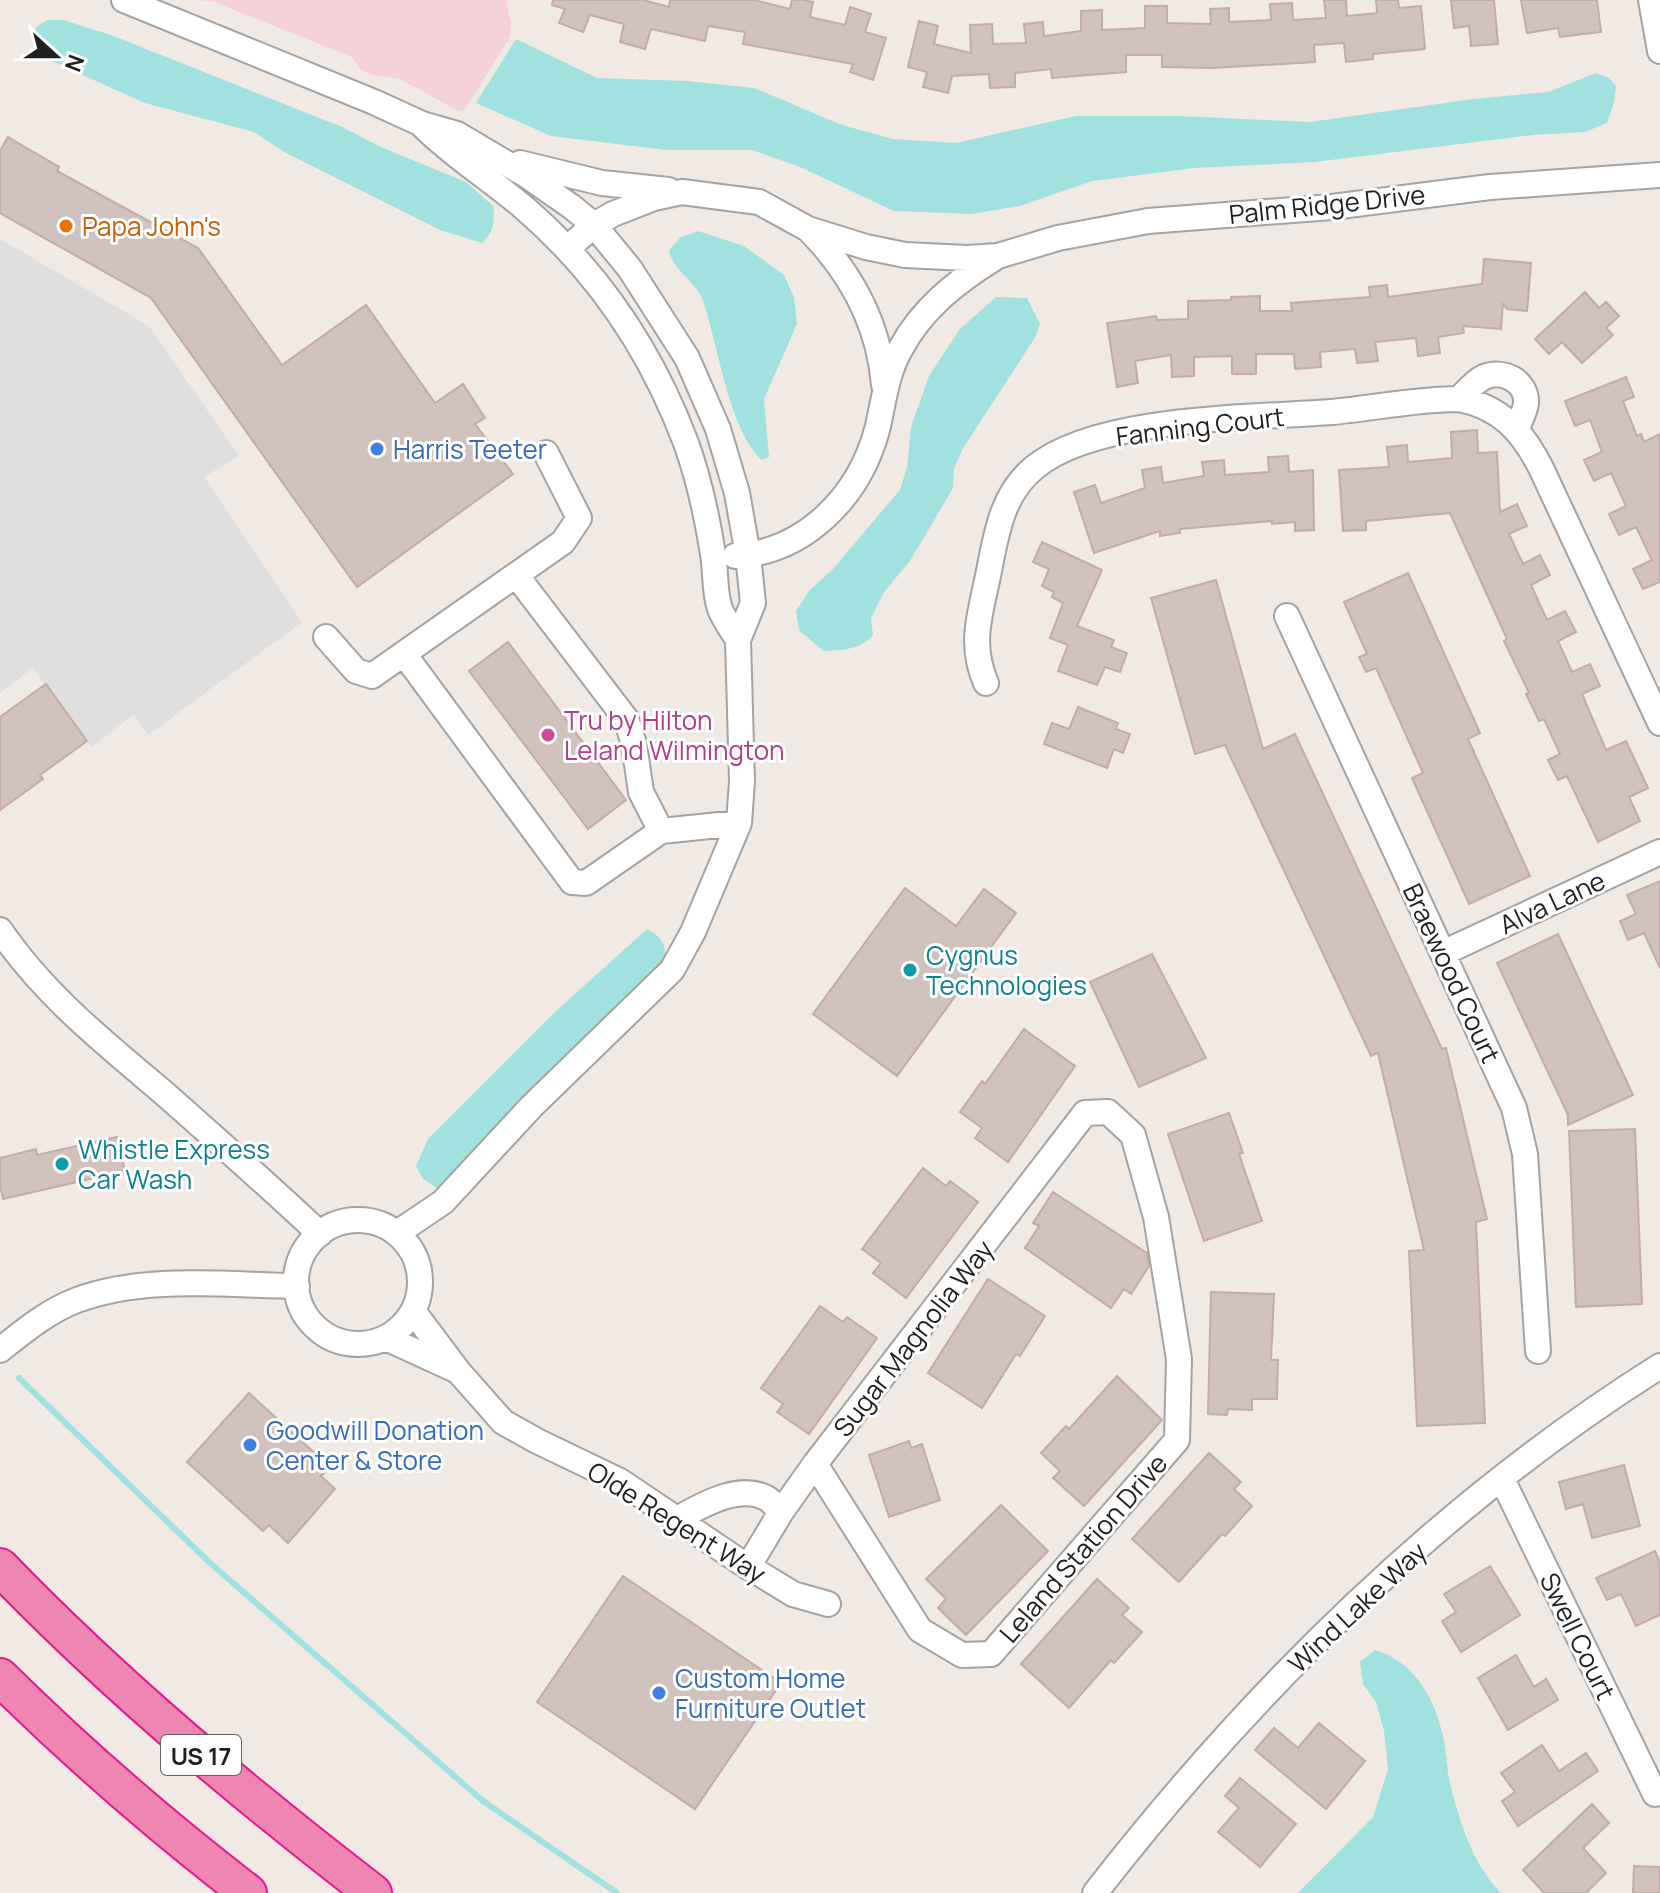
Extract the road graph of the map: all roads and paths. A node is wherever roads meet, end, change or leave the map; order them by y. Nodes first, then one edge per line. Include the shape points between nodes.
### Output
1 (124, 0) edge
2 (1651, 0) edge
3 (1660, 51) edge
4 (422, 124) junction
5 (490, 153) junction
6 (1660, 175) edge
7 (682, 192) junction
8 (594, 225) junction
9 (808, 229) junction
10 (568, 248) junction
11 (998, 256) junction
12 (884, 387) junction
13 (1459, 399) junction
14 (1517, 428) junction
15 (546, 453) dead end
16 (748, 555) junction
17 (714, 557) junction
18 (516, 575) junction
19 (1287, 616) dead end
20 (326, 637) dead end
21 (738, 640) junction
22 (404, 654) junction
23 (986, 683) dead end
24 (1660, 723) edge
25 (739, 823) junction
26 (661, 831) junction
27 (1660, 852) edge
28 (0, 930) edge
29 (1443, 953) junction
30 (1085, 1113) joint
31 (397, 1233) junction
32 (320, 1234) junction
33 (297, 1286) junction
34 (413, 1311) junction
35 (386, 1338) junction
36 (0, 1350) edge
37 (1538, 1351) dead end
38 (1660, 1366) edge
39 (458, 1371) junction
40 (815, 1464) junction
41 (1502, 1479) junction
42 (781, 1512) junction
43 (677, 1519) junction
44 (748, 1567) junction
45 (1, 1568) edge
46 (828, 1604) dead end
47 (0, 1677) edge
48 (1655, 1794) dead end
49 (248, 1893) edge
50 (373, 1893) edge
51 (1095, 1893) edge

1 - 4 street
2 - 3 street
4 - 5 street via 457,134
4 - 10 street
5 - 7 street via 602,183
5 - 8 street
6 - 11 street, Palm Ridge Drive via 1148,221
7 - 8 street, Palm Ridge Drive via 654,198
7 - 9 street, Palm Ridge Drive via 759,202
8 - 10 street, Palm Ridge Drive
8 - 16 street via 650,298 692,368 728,459
9 - 11 street, Palm Ridge Drive via 905,255
9 - 12 street via 837,260 865,306
10 - 17 street via 606,293 661,385 693,463
11 - 12 street, Palm Ridge Drive via 932,305 900,349
12 - 16 street, Palm Ridge Drive via 871,448 843,498 800,538
13 - 14 street, Fanning Court via 1495,411
13 - 14 street via 1489,375 1507,376 1522,386 1525,395
13 - 23 street, Fanning Court via 1156,426 1089,441 1047,459 1019,483 997,530 977,629 976,650
14 - 24 street, Fanning Court via 1541,468
15 - 18 street via 579,518 563,542
16 - 17 street, Palm Ridge Drive
16 - 21 street via 753,603
17 - 21 street via 720,608
18 - 22 street
18 - 26 street via 626,719 641,792
19 - 29 street, Braewood Court
20 - 22 street via 356,671 372,676
21 - 25 street
22 - 26 street via 572,882 586,883
25 - 26 street
25 - 31 street via 672,970 531,1107 443,1202
27 - 29 street, Alva Lane
28 - 32 street via 81,1023
29 - 37 street, Braewood Court via 1521,1131
30 - 40 street, Sugar Magnolia Way
30 - 40 street, Leland Station Drive via 1108,1112 1133,1135 1156,1217 1179,1359 1177,1440 991,1654 962,1655 920,1630
31 - 32 street via 356,1220
31 - 34 street via 415,1254 420,1275
32 - 33 street via 306,1250
33 - 35 street via 313,1325 331,1338 365,1344
33 - 36 street via 166,1285 106,1292 51,1313
34 - 35 street
34 - 39 street, Olde Regent Way
35 - 39 street, Olde Regent Way
38 - 41 street, Wind Lake Way
39 - 43 street, Olde Regent Way via 503,1422 620,1481
40 - 42 street, Sugar Magnolia Way
41 - 48 street, Swell Court
41 - 51 street, Wind Lake Way via 1379,1583 1263,1695 1161,1809
42 - 43 street via 766,1498 741,1493 705,1503
42 - 44 street, Sugar Magnolia Way
43 - 44 street, Olde Regent Way
44 - 46 street, Olde Regent Way via 793,1594
45 - 50 highway, US 17 via 151,1713
47 - 49 highway, US 17 via 129,1797

